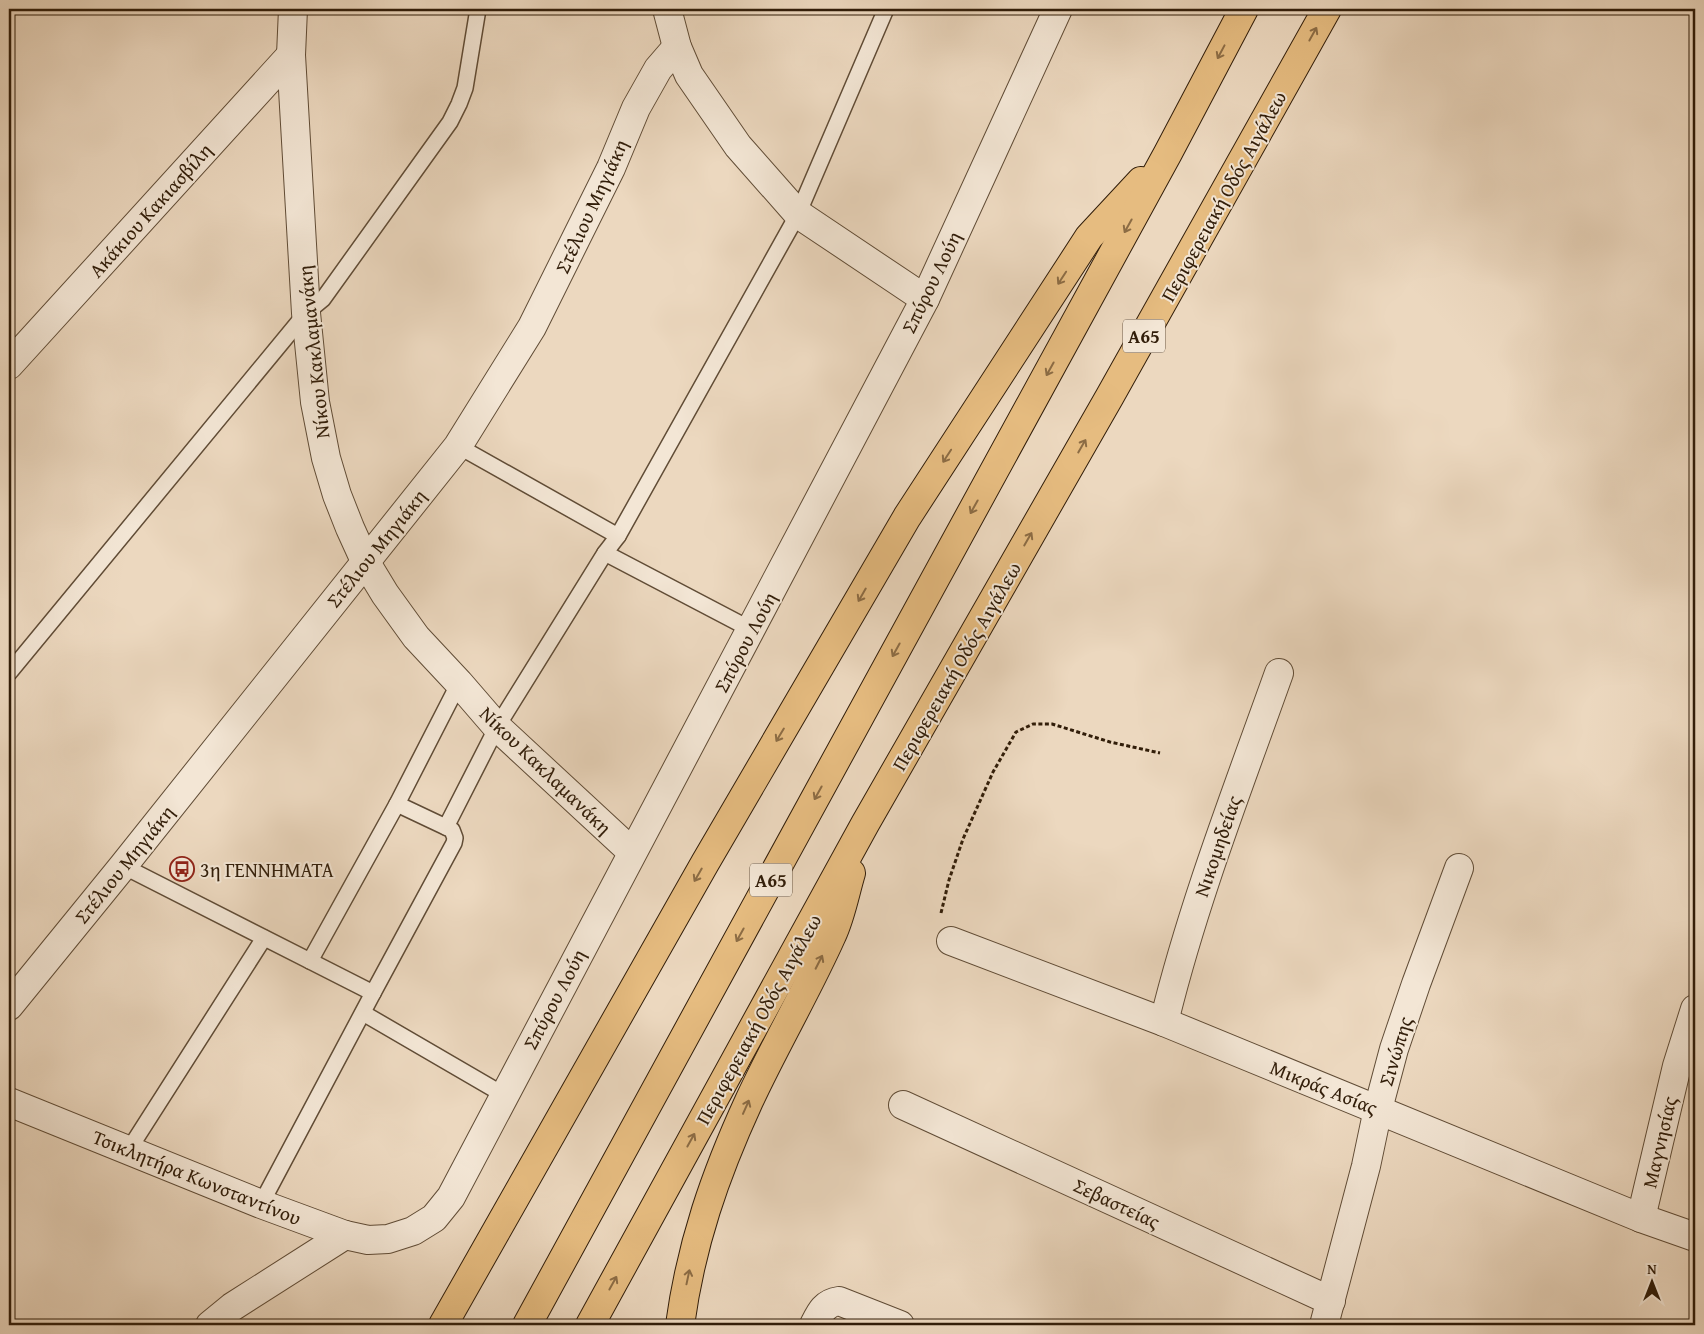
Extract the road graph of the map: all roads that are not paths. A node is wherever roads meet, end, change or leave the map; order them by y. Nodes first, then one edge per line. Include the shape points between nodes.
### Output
1 (293, 9) edge
2 (478, 9) edge
3 (667, 9) edge
4 (886, 9) edge
5 (1058, 9) edge
6 (1244, 9) edge
7 (1327, 9) edge
8 (677, 47) junction
9 (291, 55) junction
10 (1168, 153) junction
11 (798, 214) junction
12 (925, 298) junction
13 (306, 313) junction
14 (9, 365) edge
15 (458, 446) junction
16 (618, 536) junction
17 (605, 553) junction
18 (366, 561) junction
19 (752, 630) junction
20 (1279, 672) dead end
21 (9, 674) edge
22 (459, 683) junction
23 (497, 727) junction
24 (398, 804) junction
25 (865, 824) junction
26 (446, 827) junction
27 (632, 852) junction
28 (123, 866) junction
29 (1459, 868) dead end
30 (264, 938) junction
31 (951, 941) road end
32 (310, 961) junction
33 (373, 993) junction
34 (9, 1006) edge
35 (1695, 1009) edge
36 (363, 1013) junction
37 (1164, 1022) junction
38 (504, 1095) junction
39 (9, 1102) edge
40 (903, 1105) dead end
41 (1378, 1109) junction
42 (128, 1151) junction
43 (261, 1204) junction
44 (1641, 1218) junction
45 (345, 1235) junction
46 (1695, 1237) edge
47 (388, 1239) joint
48 (1327, 1313) edge
49 (210, 1325) edge
50 (443, 1325) edge
51 (527, 1325) edge
52 (590, 1325) edge
53 (680, 1325) edge
54 (814, 1325) edge
55 (900, 1325) edge

1 - 9 street, Νίκου Κακλαμανάκη
2 - 13 lane via 465,88 450,122 323,299
3 - 8 street
4 - 11 lane
5 - 12 street, Σπύρου Λούη
6 -> 10 highway, Α65
25 -> 7 highway, Περιφερειακή Οδός Αιγάλεω / Α65
8 - 11 street via 689,75 738,146
8 - 15 street, Στέλιου Μηγιάκη via 658,69 636,108 611,168 532,327
9 - 13 street, Νίκου Κακλαμανάκη
9 - 14 street, Ακάκιου Κακιασβίλη
10 -> 50 highway via 1089,237 907,517 705,863
10 -> 51 highway, Α65
11 - 12 street
11 - 16 lane
12 - 19 street, Σπύρου Λούη
13 - 18 street, Νίκου Κακλαμανάκη via 315,402 326,458 337,495
13 - 21 lane
15 - 16 lane
15 - 18 street, Στέλιου Μηγιάκη
16 - 17 lane
17 - 19 lane
17 - 23 lane
18 - 22 street, Νίκου Κακλαμανάκη via 416,637
18 - 28 street, Στέλιου Μηγιάκη
19 - 27 street, Σπύρου Λούη
20 - 37 street, Νικομηδείας via 1193,916
22 - 23 street, Νίκου Κακλαμανάκη
22 - 24 lane
23 - 26 lane
23 - 27 street, Νίκου Κακλαμανάκη
24 - 26 lane
24 - 32 lane
52 -> 25 highway, Περιφερειακή Οδός Αιγάλεω / Α65
53 -> 25 highway via 697,1235 718,1172 749,1100 833,933
26 - 33 lane via 454,833 454,843
27 - 38 street, Σπύρου Λούη
28 - 30 lane
28 - 34 street, Στέλιου Μηγιάκη
29 - 41 street, Σινώπης via 1394,1049
30 - 32 lane
30 - 42 lane
31 - 37 street, Μικράς Ασίας
32 - 33 lane
33 - 36 lane
35 - 44 street, Μαγνησίας via 1677,1066
36 - 38 lane
36 - 43 lane
37 - 41 street, Μικράς Ασίας
38 - 47 street, Σπύρου Λούη via 451,1197 434,1218 413,1231
39 - 42 street, Τσικλητήρα Κωνσταντίνου
40 - 48 street, Σεβαστείας
41 - 44 street, Μικράς Ασίας
41 - 48 street, Σινώπης
42 - 43 street, Τσικλητήρα Κωνσταντίνου
43 - 45 street, Τσικλητήρα Κωνσταντίνου
44 - 46 street, Μικράς Ασίας
45 - 47 street, Τσικλητήρα Κωνσταντίνου via 368,1240
45 - 49 street via 232,1307
54 - 55 street via 825,1306 839,1301

